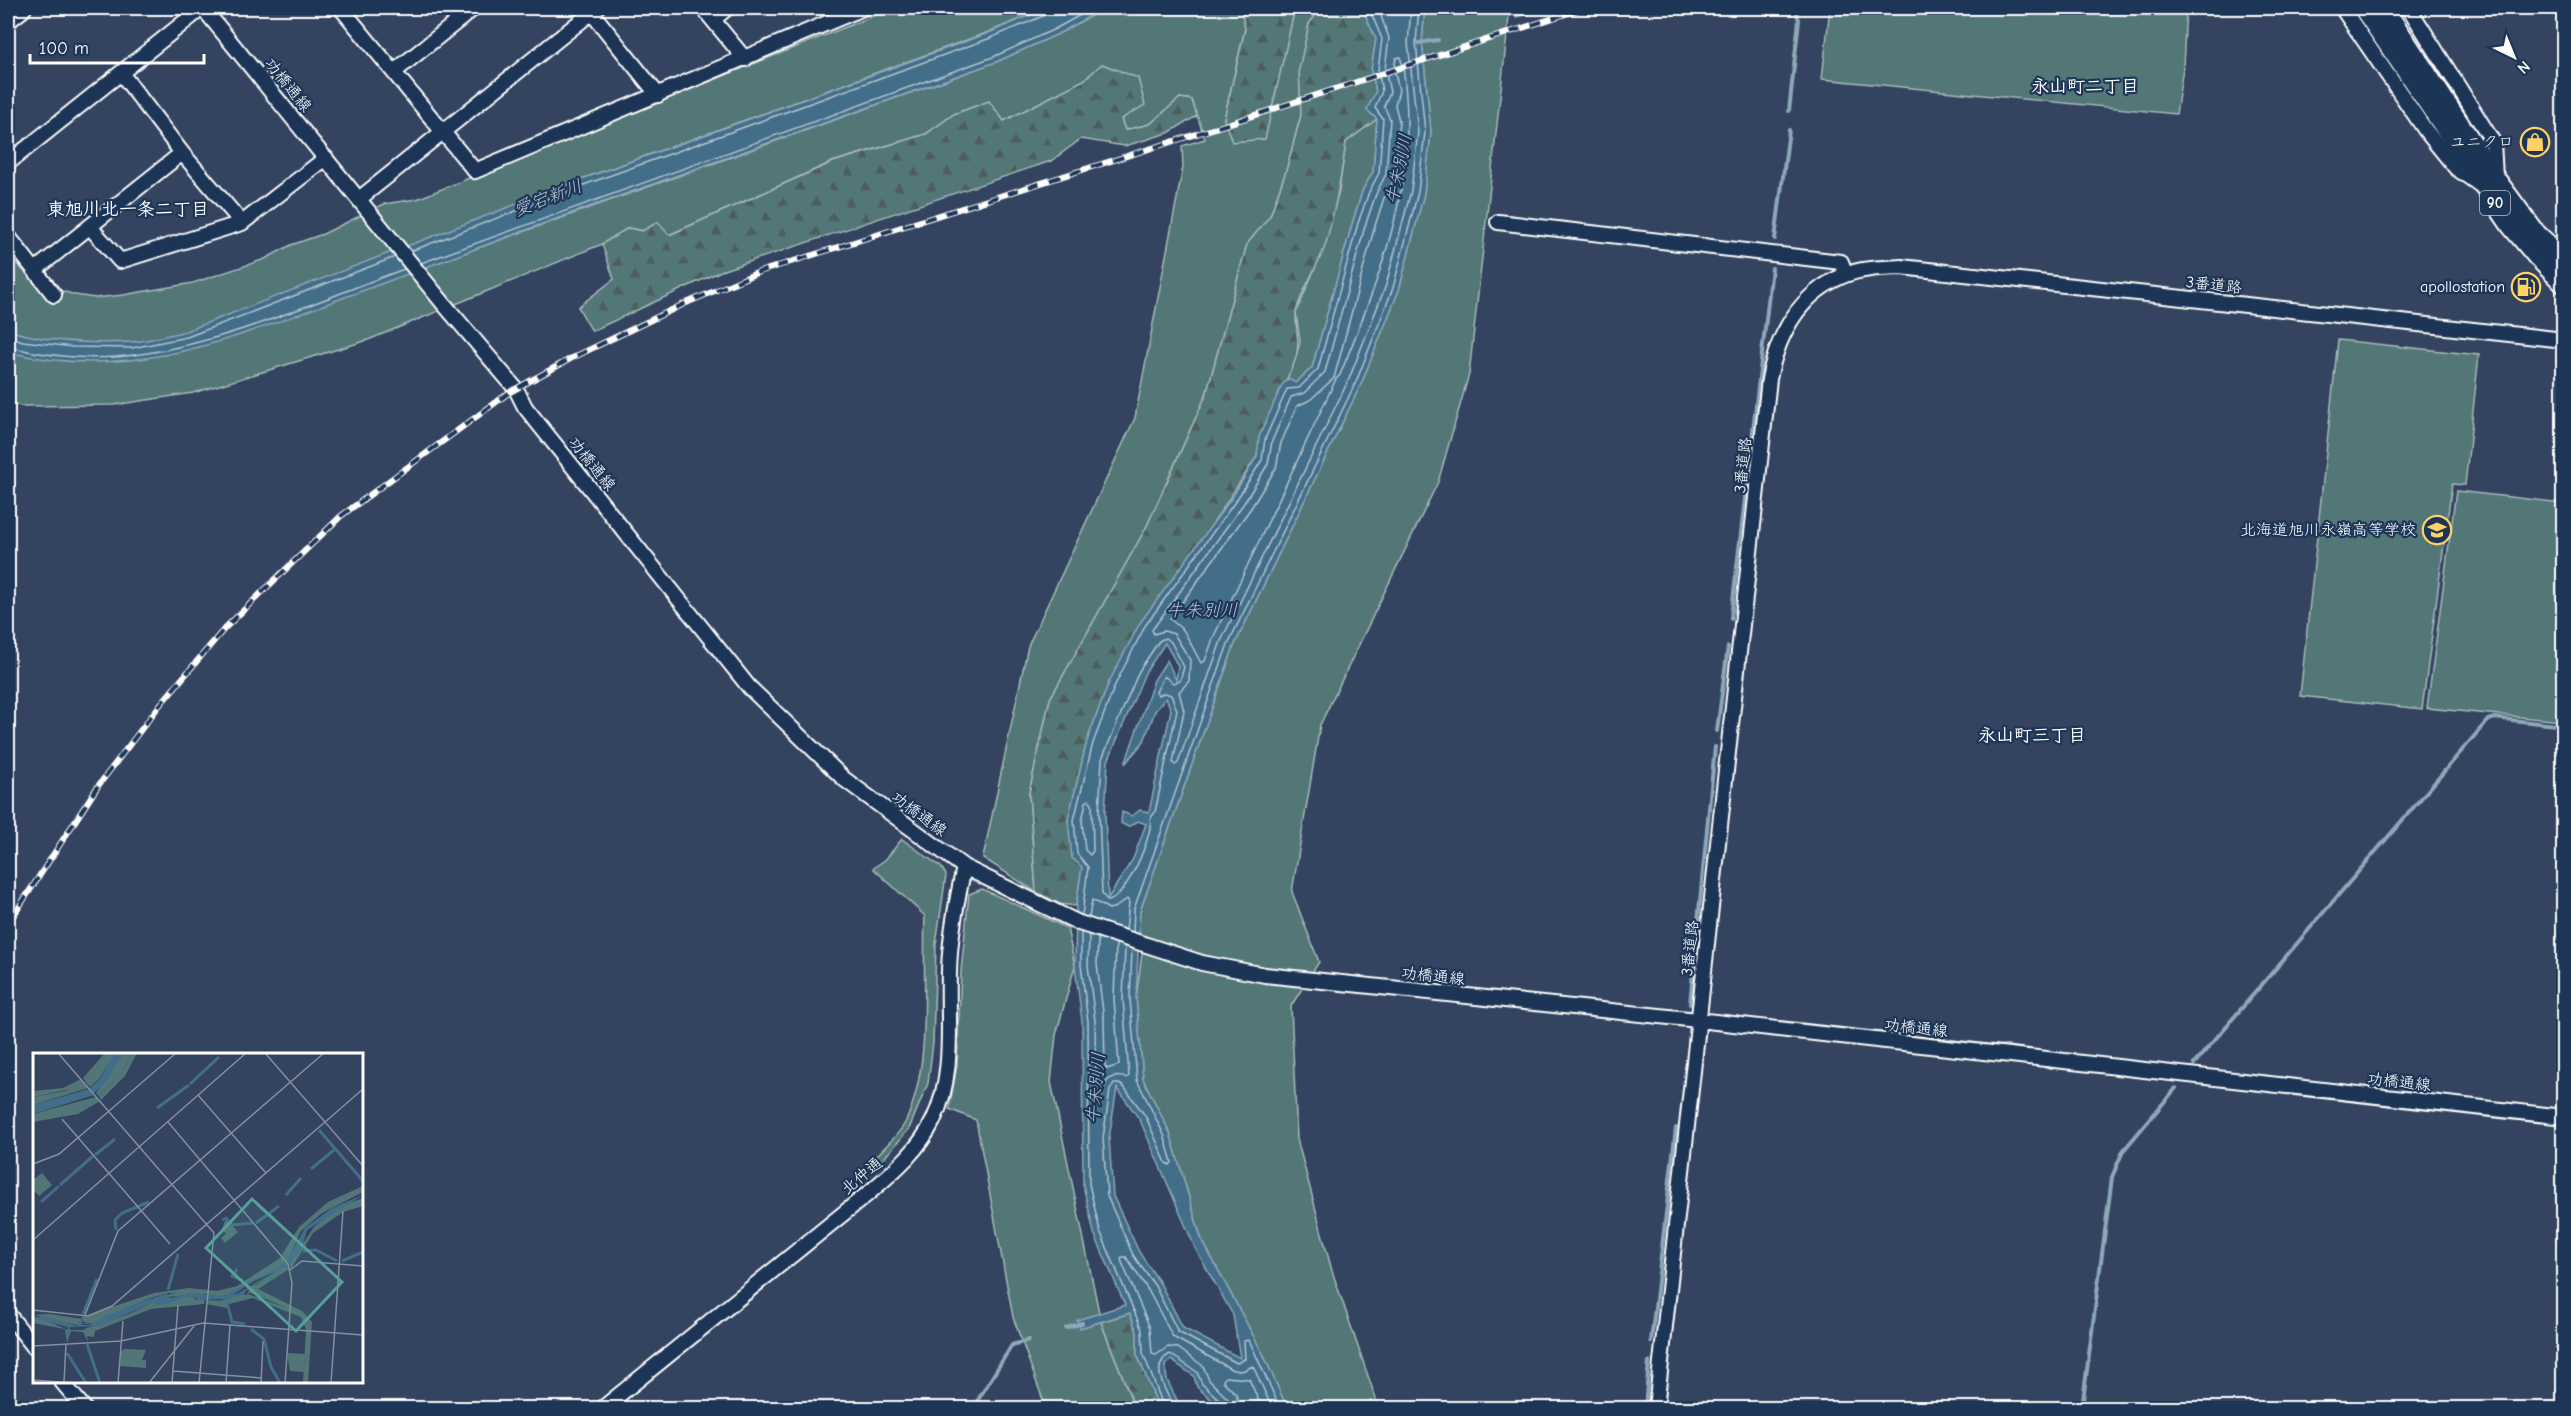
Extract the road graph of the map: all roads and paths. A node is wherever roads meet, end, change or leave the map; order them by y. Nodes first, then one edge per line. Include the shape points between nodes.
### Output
1 (22, 8) edge
2 (203, 8) edge
3 (474, 8) edge
4 (703, 8) edge
5 (727, 8) edge
6 (863, 8) edge
7 (2342, 8) edge
8 (2364, 8) edge
9 (2384, 8) edge
10 (2409, 8) edge
11 (592, 9) edge
12 (348, 10) edge
13 (8, 19) edge
14 (712, 20) junction
15 (745, 59) junction
16 (394, 72) junction
17 (121, 73) junction
18 (658, 95) junction
19 (2442, 111) junction
20 (443, 132) junction
21 (182, 153) junction
22 (326, 158) junction
23 (8, 163) edge
24 (2490, 183) junction
25 (359, 199) junction
26 (1498, 222) dead end
27 (242, 223) junction
28 (90, 227) junction
29 (8, 236) edge
30 (2564, 260) edge
31 (35, 270) junction
32 (1846, 274) junction
33 (2564, 284) edge
34 (54, 295) dead end
35 (2564, 340) edge
36 (964, 867) junction
37 (1698, 1020) junction
38 (2564, 1117) edge
39 (8, 1314) edge
40 (33, 1346) edge
41 (64, 1383) edge
42 (84, 1408) edge
43 (603, 1408) edge
44 (1656, 1408) edge

1 - 13 main road
2 - 17 street
2 - 22 street, 功橋通線
3 - 16 street
4 - 14 street
5 - 14 street
6 - 15 street
7 - 24 street via 2456,168
8 - 19 main road, 90
9 - 19 main road, 90
10 - 24 street via 2493,142
11 - 18 street
11 - 20 street
12 - 16 street
14 - 15 street
15 - 18 street
16 - 20 street
17 - 21 street
17 - 23 street
18 - 20 street via 475,171
19 - 24 main road, 90
20 - 25 street
21 - 27 street
21 - 28 street
22 - 25 street, 功橋通線
22 - 27 street
24 - 30 main road, 90
24 - 33 main road, 90 via 2524,242
25 - 36 street, 功橋通線 via 516,389 525,407 749,687 844,779
26 - 32 street via 1841,262
27 - 28 street via 120,261
28 - 31 street
29 - 31 street
31 - 34 street
32 - 35 street, 3番道路 via 1901,267
32 - 37 street, 3番道路 via 1819,290 1790,321 1774,352 1768,379
36 - 37 street, 功橋通線 via 1079,923 1202,963 1265,975
36 - 43 street, 北仲通 via 950,952 945,1078 940,1104 922,1139 906,1161 870,1192
37 - 38 street, 功橋通線
37 - 44 street, 3番道路
39 - 40 street
41 - 42 street

